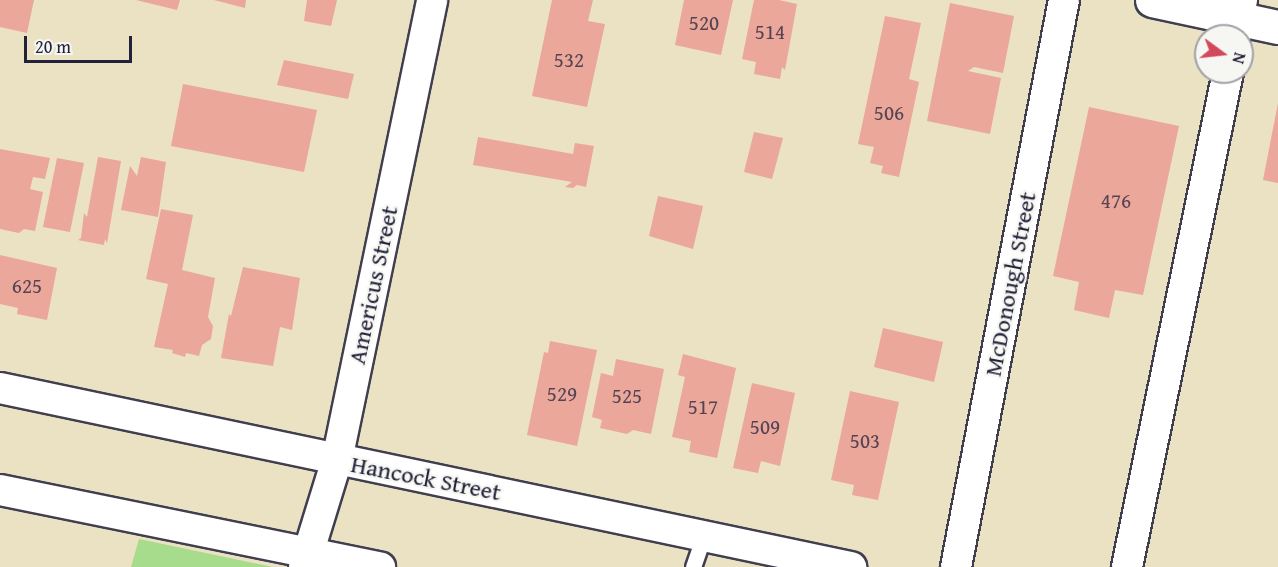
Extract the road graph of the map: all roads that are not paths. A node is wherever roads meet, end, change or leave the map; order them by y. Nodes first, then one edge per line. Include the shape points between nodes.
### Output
1 (432, 0) edge
2 (1064, 0) edge
3 (1152, 0) edge
4 (1239, 18) edge
5 (1278, 27) edge
6 (1226, 84) edge
7 (0, 388) edge
8 (337, 460) junction
9 (0, 490) edge
10 (704, 535) junction
11 (306, 560) edge
12 (380, 567) edge
13 (693, 567) edge
14 (851, 567) edge
15 (956, 567) edge
16 (1127, 567) edge

1 - 8 street, Americus Street
2 - 15 street, McDonough Street
3 - 4 main road
4 - 5 main road
6 - 16 street
7 - 8 street, Hancock Street
8 - 10 street, Hancock Street
8 - 11 street, Americus Street
9 - 11 street
10 - 13 lane
10 - 14 street, Hancock Street
11 - 12 street

